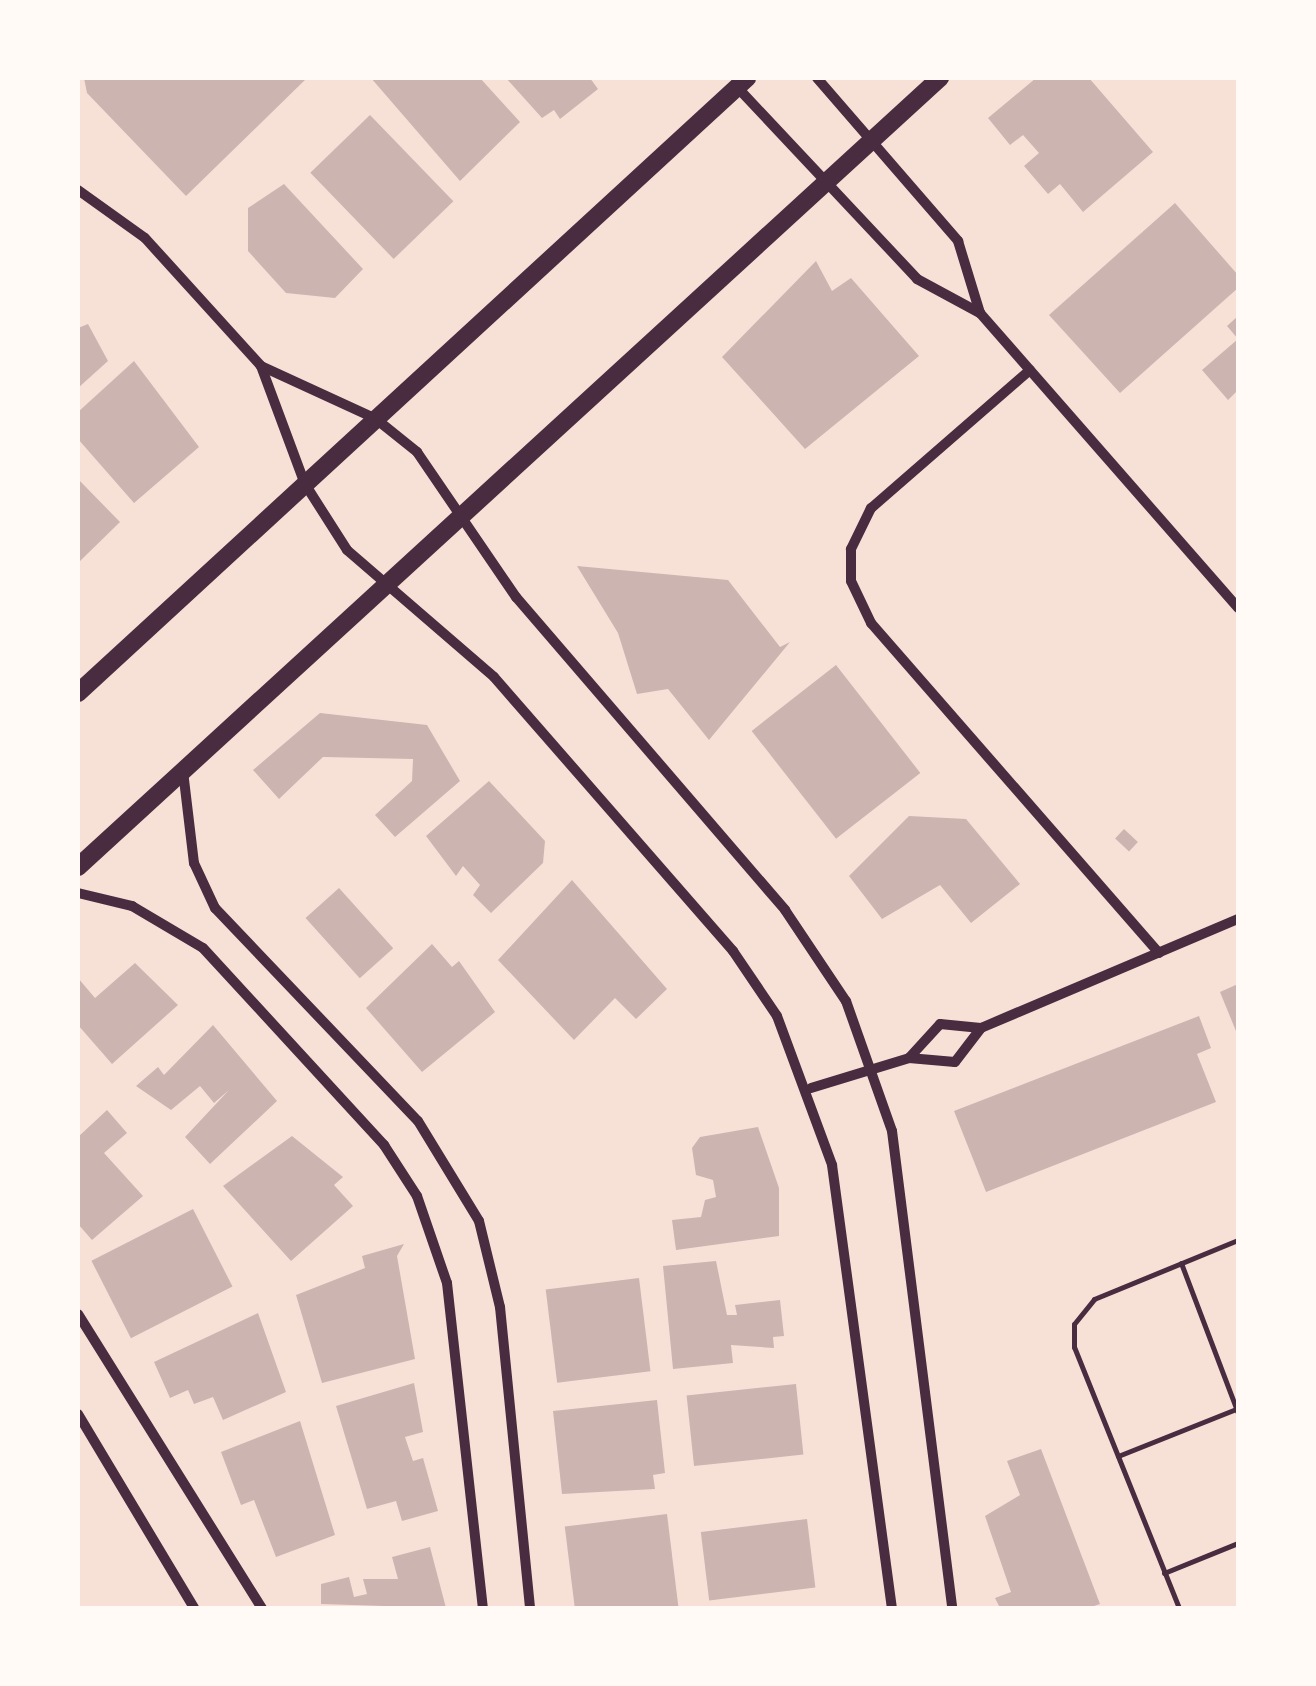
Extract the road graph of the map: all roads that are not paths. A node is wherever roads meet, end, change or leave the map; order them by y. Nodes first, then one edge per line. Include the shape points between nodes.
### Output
1 (817, 78) edge
2 (940, 78) edge
3 (742, 82) edge
4 (871, 140) junction
5 (825, 182) junction
6 (78, 190) edge
7 (980, 313) junction
8 (261, 366) junction
9 (1030, 370) junction
10 (376, 419) junction
11 (305, 484) junction
12 (461, 516) junction
13 (387, 584) junction
14 (1238, 608) edge
15 (78, 693) edge
16 (183, 770) junction
17 (78, 867) edge
18 (78, 893) edge
19 (1238, 920) edge
20 (1159, 953) junction
21 (981, 1028) junction
22 (909, 1058) junction
23 (875, 1068) junction
24 (811, 1088) junction
25 (78, 1314) edge
26 (78, 1414) edge
27 (194, 1608) edge
28 (262, 1608) edge
29 (483, 1608) edge
30 (530, 1608) edge
31 (892, 1608) edge
32 (952, 1608) edge

1 - 4 street
2 - 4 main road
3 - 5 street
3 - 10 main road
4 - 5 main road
4 - 7 street via 947,226 974,275
5 - 7 street via 936,294
5 - 12 main road
6 - 8 street via 145,238
7 - 9 street
8 - 10 street
8 - 11 street
9 - 14 street
9 - 20 street via 871,508 850,550 851,580 871,623
10 - 11 main road
10 - 12 street via 417,452
11 - 13 street via 348,550
11 - 15 main road
12 - 13 main road
12 - 23 street via 547,636 808,938
13 - 16 main road
13 - 24 street via 494,678 732,951
16 - 17 main road
16 - 30 street via 188,839 215,908 418,1121 479,1221 500,1306
18 - 29 street via 132,906 203,948 384,1145 418,1196 447,1283
19 - 20 street
20 - 21 street
21 - 22 street via 930,1029
21 - 22 street via 955,1062
22 - 23 street
23 - 24 street
23 - 32 street via 897,1163
24 - 31 street via 832,1165
25 - 28 street
26 - 27 street

